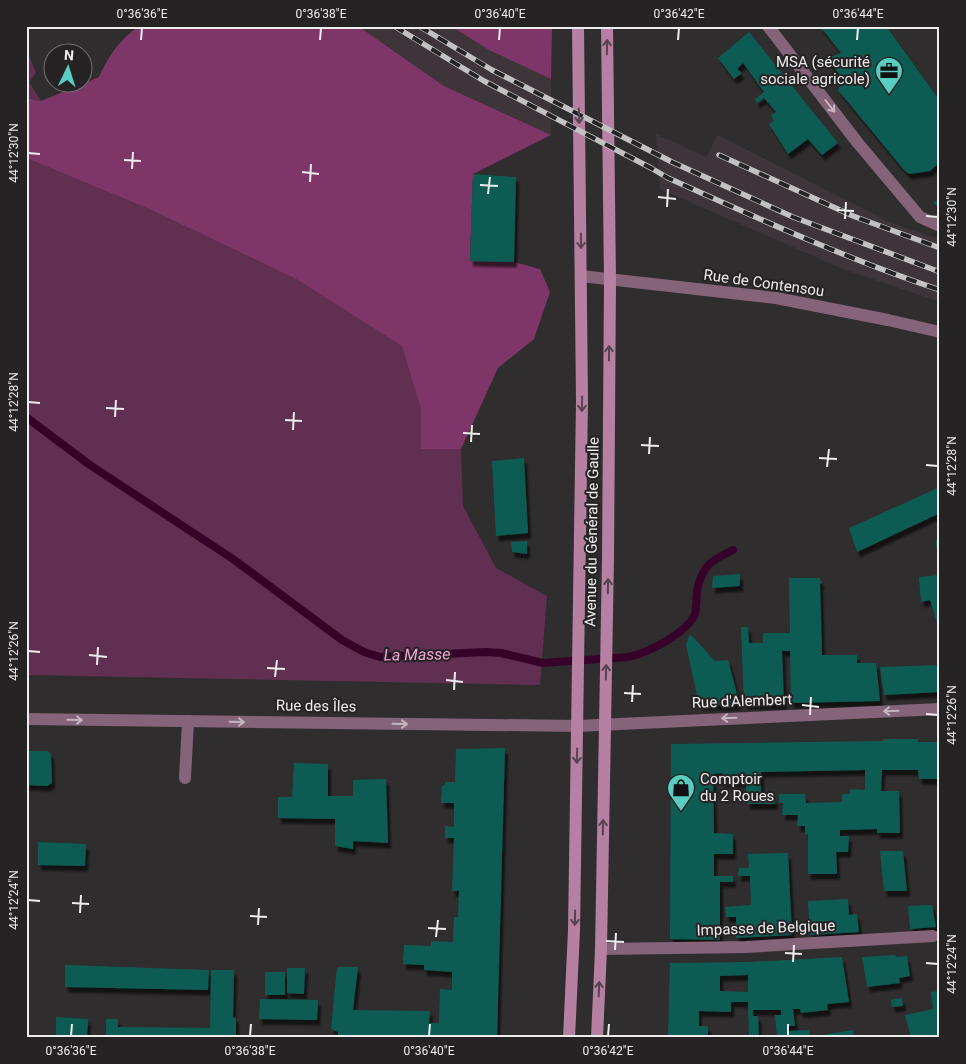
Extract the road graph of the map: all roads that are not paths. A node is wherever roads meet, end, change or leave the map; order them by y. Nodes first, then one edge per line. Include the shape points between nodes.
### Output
1 (578, 26) edge
2 (607, 26) edge
3 (768, 26) edge
4 (940, 226) edge
5 (581, 276) junction
6 (610, 281) junction
7 (940, 332) edge
8 (940, 710) edge
9 (26, 719) edge
10 (188, 721) junction
11 (605, 724) junction
12 (577, 726) junction
13 (185, 778) dead end
14 (933, 936) dead end
15 (601, 949) junction
16 (569, 1038) edge
17 (597, 1038) edge

1 -> 5 main road, Avenue du Général de Gaulle
6 -> 2 main road, Avenue du Général de Gaulle
3 -> 4 street via 857,142 920,217
5 - 6 street, Rue de Contensou
5 -> 12 main road, Avenue du Général de Gaulle
6 - 7 street, Rue de Contensou via 776,298
11 -> 6 main road, Avenue du Général de Gaulle
8 -> 11 street, Rue d'Alembert
9 -> 10 street, Rue des Îles
10 -> 12 street, Rue des Îles
10 - 13 street
11 - 12 street, Rue des Îles
15 -> 11 main road, Avenue du Général de Gaulle
12 -> 16 main road, Avenue du Général de Gaulle
14 - 15 street, Impasse de Belgique via 746,947
17 -> 15 main road, Avenue du Général de Gaulle

